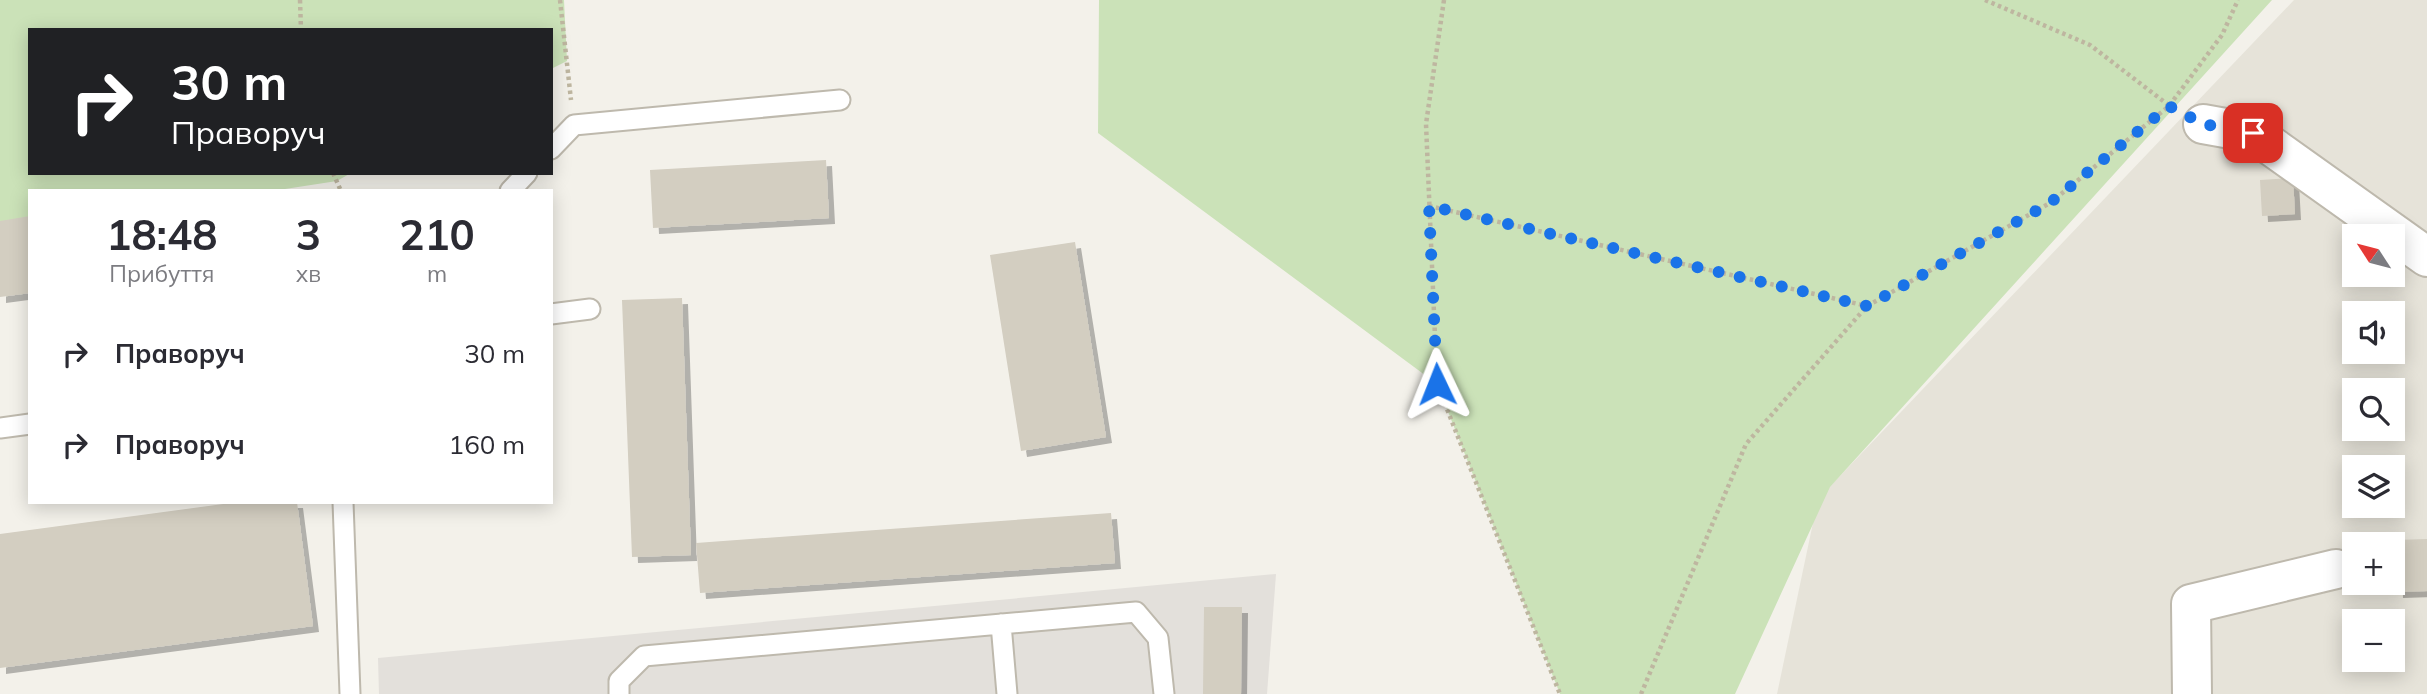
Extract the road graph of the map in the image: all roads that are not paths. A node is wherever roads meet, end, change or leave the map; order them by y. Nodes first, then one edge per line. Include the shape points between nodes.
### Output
1 (840, 100) dead end
2 (2203, 124) road end
3 (553, 147) edge
4 (525, 175) edge
5 (512, 189) edge
6 (2427, 257) edge
7 (590, 309) dead end
8 (553, 314) edge
9 (28, 424) edge
10 (0, 428) edge
11 (343, 504) edge
12 (2336, 569) dead end
13 (1001, 624) junction
14 (350, 694) edge
15 (619, 694) edge
16 (1007, 694) edge
17 (1164, 694) edge
18 (2192, 694) edge

1 - 3 lane via 574,125
2 - 6 street via 2253,133
4 - 5 lane
7 - 8 lane
9 - 10 lane
11 - 14 lane
12 - 18 street via 2191,604
13 - 15 lane via 644,656 619,681
13 - 16 lane
13 - 17 lane via 1136,612 1158,638

